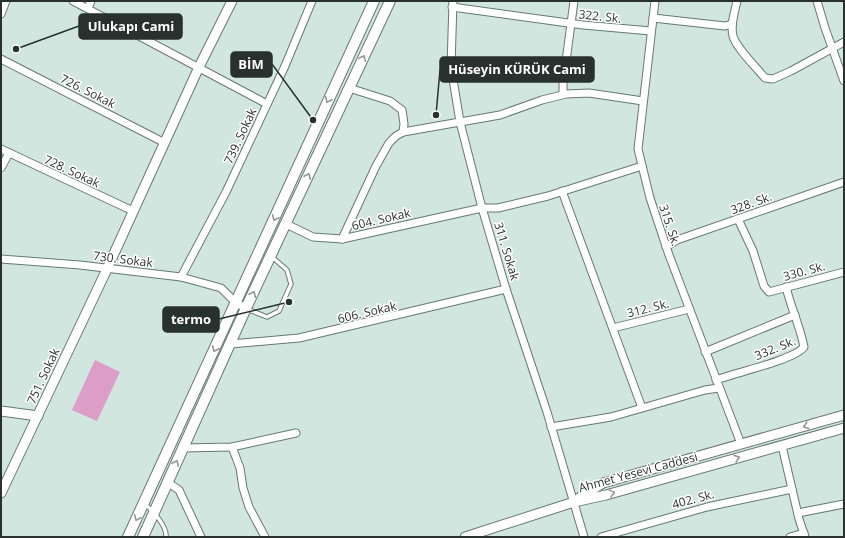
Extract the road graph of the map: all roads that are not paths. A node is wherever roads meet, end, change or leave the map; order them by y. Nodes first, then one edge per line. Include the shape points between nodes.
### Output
1 (6, 1) edge
2 (73, 1) edge
3 (91, 1) edge
4 (232, 1) edge
5 (312, 1) edge
6 (374, 1) edge
7 (390, 1) edge
8 (574, 1) edge
9 (655, 1) edge
10 (737, 1) edge
11 (817, 1) edge
12 (452, 4) edge
13 (88, 8) junction
14 (1, 14) edge
15 (653, 18) junction
16 (570, 24) junction
17 (732, 24) junction
18 (651, 31) junction
19 (844, 42) edge
20 (832, 48) junction
21 (1, 59) edge
22 (199, 68) junction
23 (844, 81) edge
24 (349, 88) junction
25 (563, 94) junction
26 (643, 101) junction
27 (267, 104) junction
28 (460, 122) junction
29 (403, 132) junction
30 (165, 143) junction
31 (1, 149) edge
32 (9, 153) junction
33 (642, 166) junction
34 (1, 168) edge
35 (844, 182) edge
36 (562, 191) junction
37 (482, 208) junction
38 (133, 211) junction
39 (738, 219) junction
40 (286, 224) junction
41 (342, 239) junction
42 (262, 246) junction
43 (666, 247) junction
44 (271, 256) junction
45 (1, 259) edge
46 (107, 269) junction
47 (844, 272) edge
48 (181, 277) junction
49 (786, 287) junction
50 (506, 289) junction
51 (236, 303) junction
52 (246, 308) junction
53 (689, 309) junction
54 (795, 314) junction
55 (613, 328) junction
56 (231, 344) junction
57 (705, 352) junction
58 (716, 380) junction
59 (719, 388) junction
60 (642, 408) junction
61 (1, 411) edge
62 (844, 415) edge
63 (38, 416) junction
64 (551, 427) junction
65 (844, 428) edge
66 (296, 432) dead end
67 (741, 444) junction
68 (782, 446) junction
69 (232, 447) junction
70 (183, 448) junction
71 (167, 482) junction
72 (792, 489) junction
73 (1, 493) edge
74 (574, 502) junction
75 (144, 503) junction
76 (844, 504) edge
77 (154, 511) junction
78 (798, 514) junction
79 (805, 535) edge
80 (128, 537) edge
81 (143, 537) edge
82 (166, 537) edge
83 (201, 537) edge
84 (265, 537) edge
85 (465, 537) edge
86 (584, 537) edge
87 (601, 537) edge
88 (790, 537) edge

1 - 14 street
2 - 13 street
3 - 13 street
4 - 22 street, 751. Sokak
5 - 27 street, 739. Sokak
6 -> 42 main road
24 -> 7 main road
8 - 16 street
9 - 15 street, 315. Sk.
10 - 17 street
11 - 20 street
12 - 16 street, 322. Sk.
12 - 28 street, 311. Sokak via 450,67
13 - 22 street
15 - 17 street via 725,26
15 - 18 street, 315. Sk.
16 - 18 street, 322. Sk.
16 - 25 street
17 - 20 street via 733,35 739,46 765,78 773,79
18 - 26 street, 315. Sk.
19 - 20 street
20 - 23 street
21 - 30 street, 726. Sokak
22 - 27 street
22 - 30 street, 751. Sokak
24 - 29 street via 390,101 402,110
40 -> 24 main road
25 - 26 street via 589,93
25 - 28 street via 500,115
26 - 33 street, 315. Sk. via 638,148
27 - 48 street, 739. Sokak via 226,192
28 - 29 street
28 - 37 street, 311. Sokak
29 - 41 street via 389,143
30 - 38 street, 751. Sokak
31 - 32 street, 728. Sokak
32 - 34 street
32 - 38 street, 728. Sokak
33 - 36 street, 604. Sokak
33 - 43 street, 315. Sk.
35 - 39 street, 328. Sk.
36 - 37 street, 604. Sokak via 498,208
36 - 55 street
37 - 41 street, 604. Sokak
37 - 50 street, 311. Sokak
38 - 46 street, 751. Sokak
39 - 43 street, 328. Sk. via 677,240
39 - 49 street, 330. Sk. via 753,251 764,286 769,292
40 - 41 street, 604. Sokak via 313,237
40 - 44 main road
42 - 44 street
42 - 51 main road
43 - 53 street, 315. Sk.
52 -> 44 main road
44 - 52 lane via 287,270 291,284 285,298 278,311 268,317
45 - 46 street, 730. Sokak
46 - 48 street, 730. Sokak
46 - 63 street, 751. Sokak
47 - 49 street, 330. Sk.
48 - 51 street, 730. Sokak via 221,288
49 - 54 street, 332. Sk.
50 - 56 street, 606. Sokak via 300,338
50 - 64 street, 311. Sokak
51 - 52 street, 730. Sokak
51 -> 75 main road
52 - 56 main road
53 - 55 street, 312. Sk.
53 - 57 street, 315. Sk.
54 - 57 street
54 - 58 street, 332. Sk. via 804,347 801,352
55 - 60 street
56 - 70 main road
57 - 58 street, 315. Sk.
58 - 59 street, 315. Sk.
59 - 60 street
59 - 67 street, 315. Sk.
60 - 64 street via 611,417
61 - 63 street
62 -> 67 street, Ahmet Yesevi Caddesi
63 - 73 street, 751. Sokak
64 - 74 street, 311. Sokak
65 - 68 street, Ahmet Yesevi Caddesi
66 - 69 street
67 - 74 street, Ahmet Yesevi Caddesi via 603,483
68 - 72 street
74 -> 68 street, Ahmet Yesevi Caddesi
69 - 70 street
69 - 84 street via 249,507
71 -> 70 main road
71 - 77 main road
71 - 83 street via 179,490
72 - 78 street
72 - 87 street, 402. Sk. via 707,507
74 - 85 street
74 - 86 street, 311. Sokak
75 - 77 lane
75 -> 80 main road
76 - 78 street
77 - 81 main road
77 - 82 lane via 167,532
78 - 79 street
79 - 88 street

